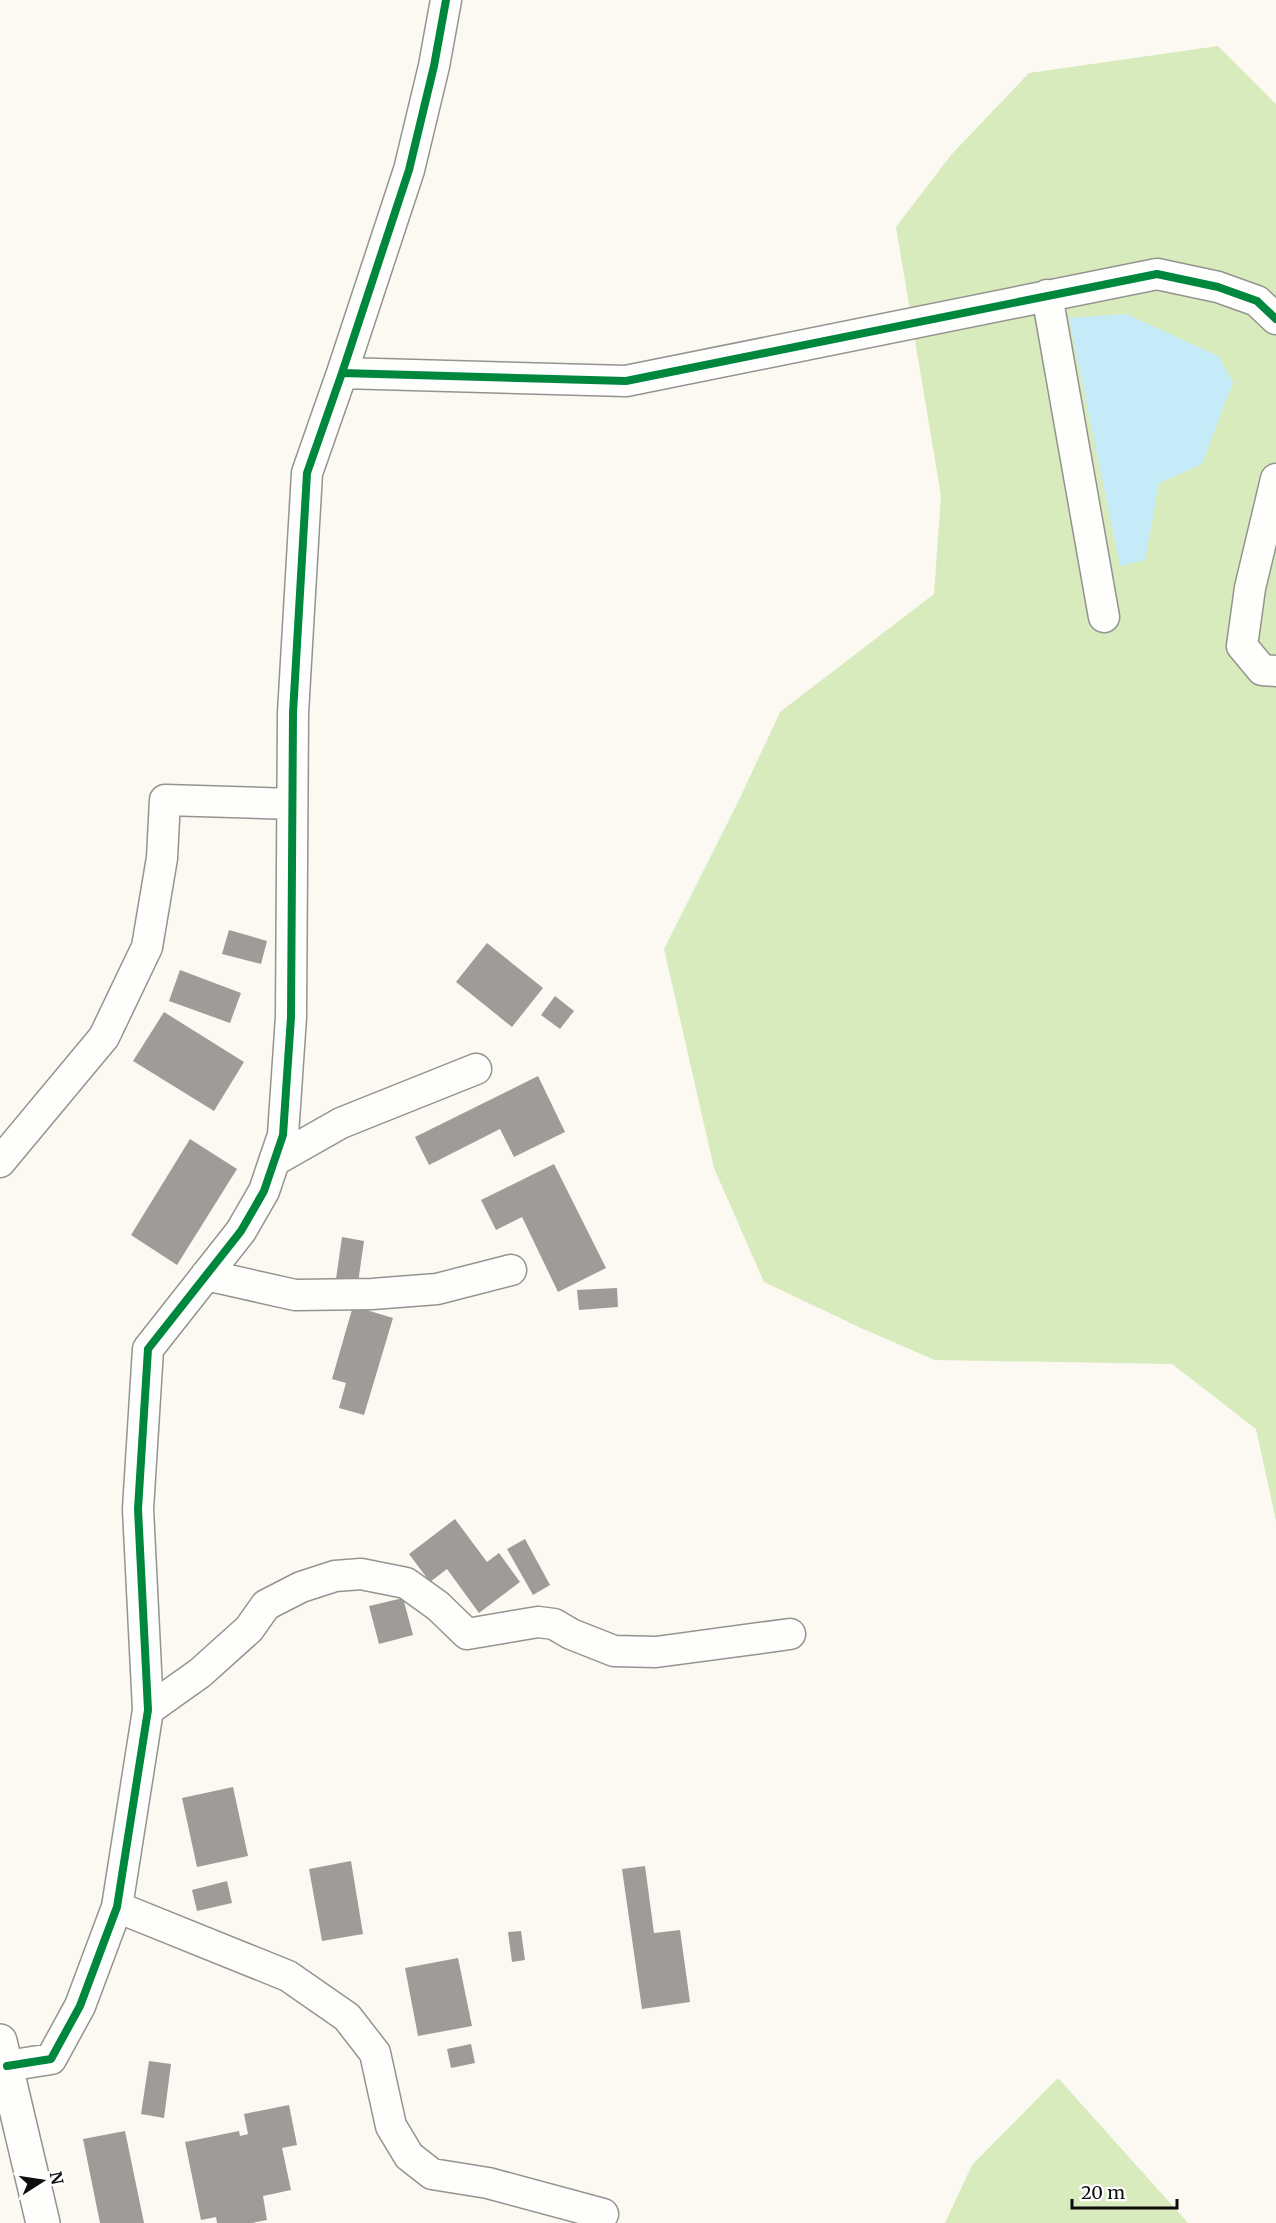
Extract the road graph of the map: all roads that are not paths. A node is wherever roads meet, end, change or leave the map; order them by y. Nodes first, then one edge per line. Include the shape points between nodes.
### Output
1 (446, 0) edge
2 (1047, 295) junction
3 (1276, 319) edge
4 (342, 374) junction
5 (1276, 479) edge
6 (1104, 617) dead end
7 (1276, 671) edge
8 (292, 804) junction
9 (476, 1069) dead end
10 (274, 1161) junction
11 (0, 1162) edge
12 (511, 1270) dead end
13 (206, 1275) junction
14 (790, 1634) dead end
15 (148, 1710) junction
16 (117, 1907) junction
17 (4, 2053) edge
18 (603, 2214) dead end
19 (43, 2223) edge

1 - 4 street via 409,170
2 - 3 street via 1157,274 1247,297
2 - 4 street via 626,381
2 - 6 street
4 - 8 street via 307,473 293,713
5 - 7 street via 1250,588 1242,646 1262,670
8 - 10 street via 291,1017 283,1135
8 - 11 street via 165,800 162,858 147,947 104,1037
9 - 10 street via 341,1123
10 - 13 street via 264,1191 241,1231
12 - 13 street via 437,1289 372,1294 295,1295
13 - 15 street via 148,1349 138,1509
14 - 15 street via 656,1652 614,1651 554,1624 538,1622 467,1634 438,1606 405,1583 361,1574 335,1576 301,1587 266,1605 249,1629 200,1673
15 - 16 street
16 - 17 street via 80,2006 51,2059
16 - 18 street via 288,1976 347,2017 375,2053 392,2126 409,2156 432,2174 488,2183
17 - 19 street

